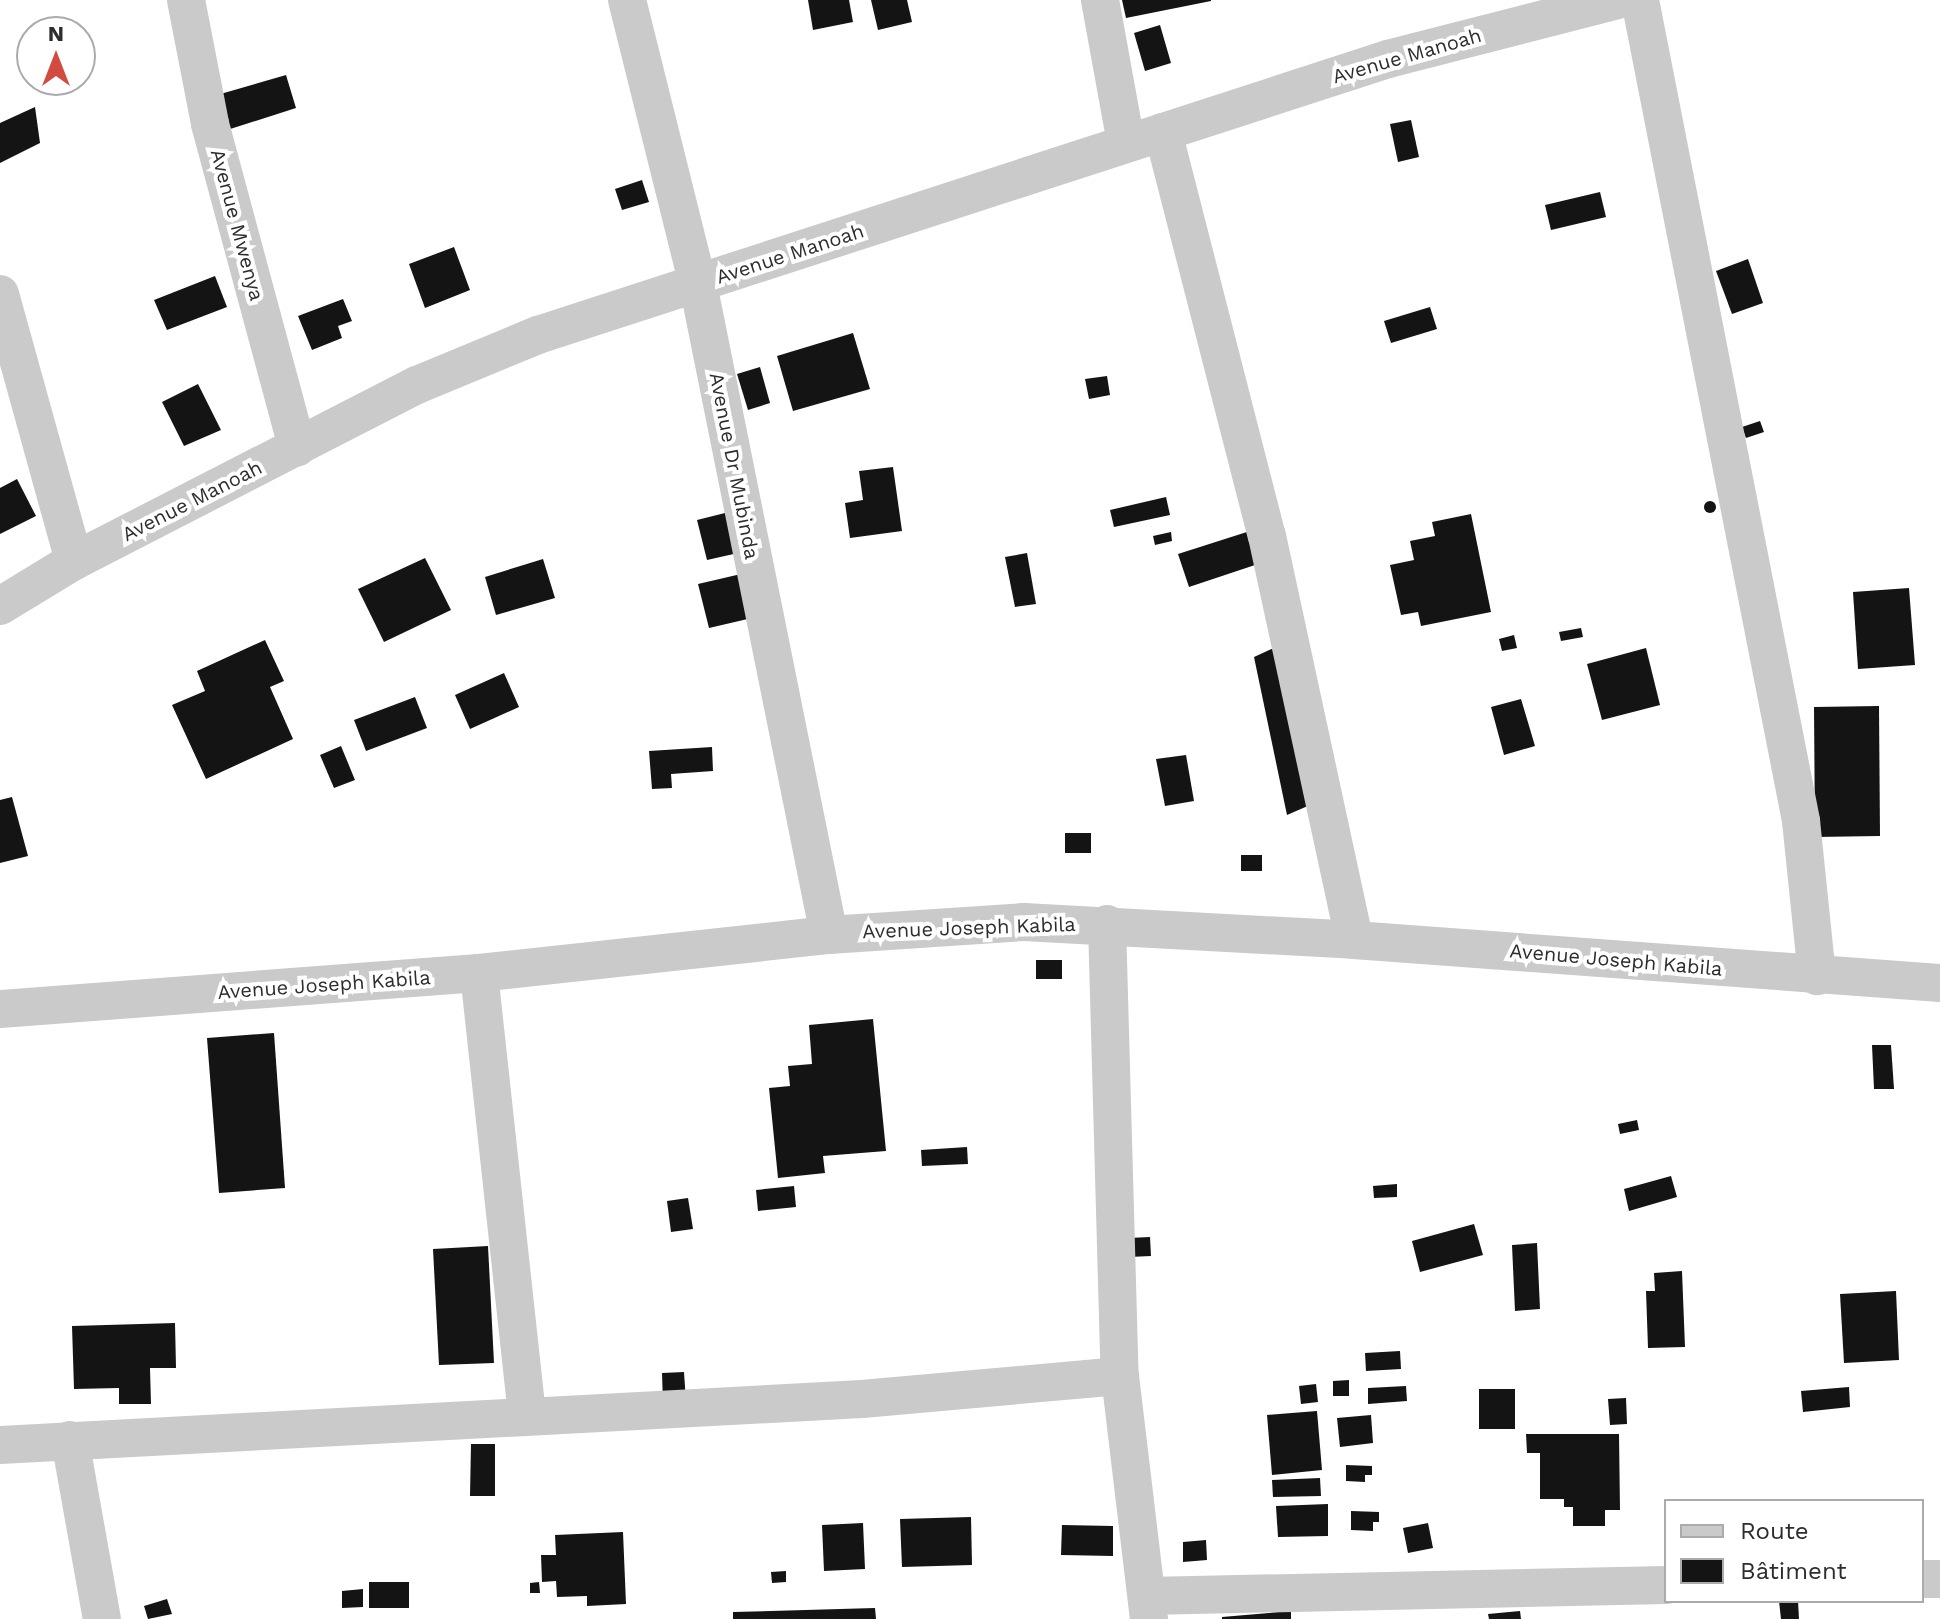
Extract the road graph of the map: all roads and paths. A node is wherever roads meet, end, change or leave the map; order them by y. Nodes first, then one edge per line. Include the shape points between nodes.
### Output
1 (186, 0) edge
2 (627, 0) edge
3 (1100, 0) edge
4 (1618, 0) edge
5 (1640, 0) edge
6 (1163, 132) junction
7 (1126, 143) junction
8 (698, 284) junction
9 (0, 294) edge
10 (297, 447) junction
11 (74, 561) junction
12 (0, 606) edge
13 (1107, 924) junction
14 (829, 935) junction
15 (1354, 940) junction
16 (479, 973) junction
17 (1817, 976) junction
18 (1940, 983) edge
19 (0, 1009) edge
20 (1120, 1376) junction
21 (527, 1416) junction
22 (70, 1440) junction
23 (0, 1445) edge
24 (1664, 1585) edge
25 (1148, 1608) edge
26 (102, 1619) edge

1 - 10 street, Avenue Mwenya via 210,124
2 - 8 street, Avenue Dr Mubinda
3 - 7 street
4 - 6 street, Avenue Manoah via 1388,59
5 - 17 street via 1801,821
6 - 7 street, Avenue Manoah
6 - 15 street via 1267,536
7 - 8 street, Avenue Manoah
8 - 10 street, Avenue Manoah via 538,335 417,385
8 - 14 street, Avenue Dr Mubinda
9 - 11 street
10 - 11 street, Avenue Manoah
11 - 12 street, Avenue Manoah
13 - 14 street, Avenue Joseph Kabila via 1024,922
13 - 15 street, Avenue Joseph Kabila
13 - 20 street
14 - 16 street, Avenue Joseph Kabila
15 - 17 street, Avenue Joseph Kabila
16 - 19 street, Avenue Joseph Kabila
16 - 21 street
17 - 18 street, Avenue Joseph Kabila
20 - 21 street via 862,1399
20 - 25 street
21 - 22 street
22 - 23 street
22 - 26 street
24 - 25 street

